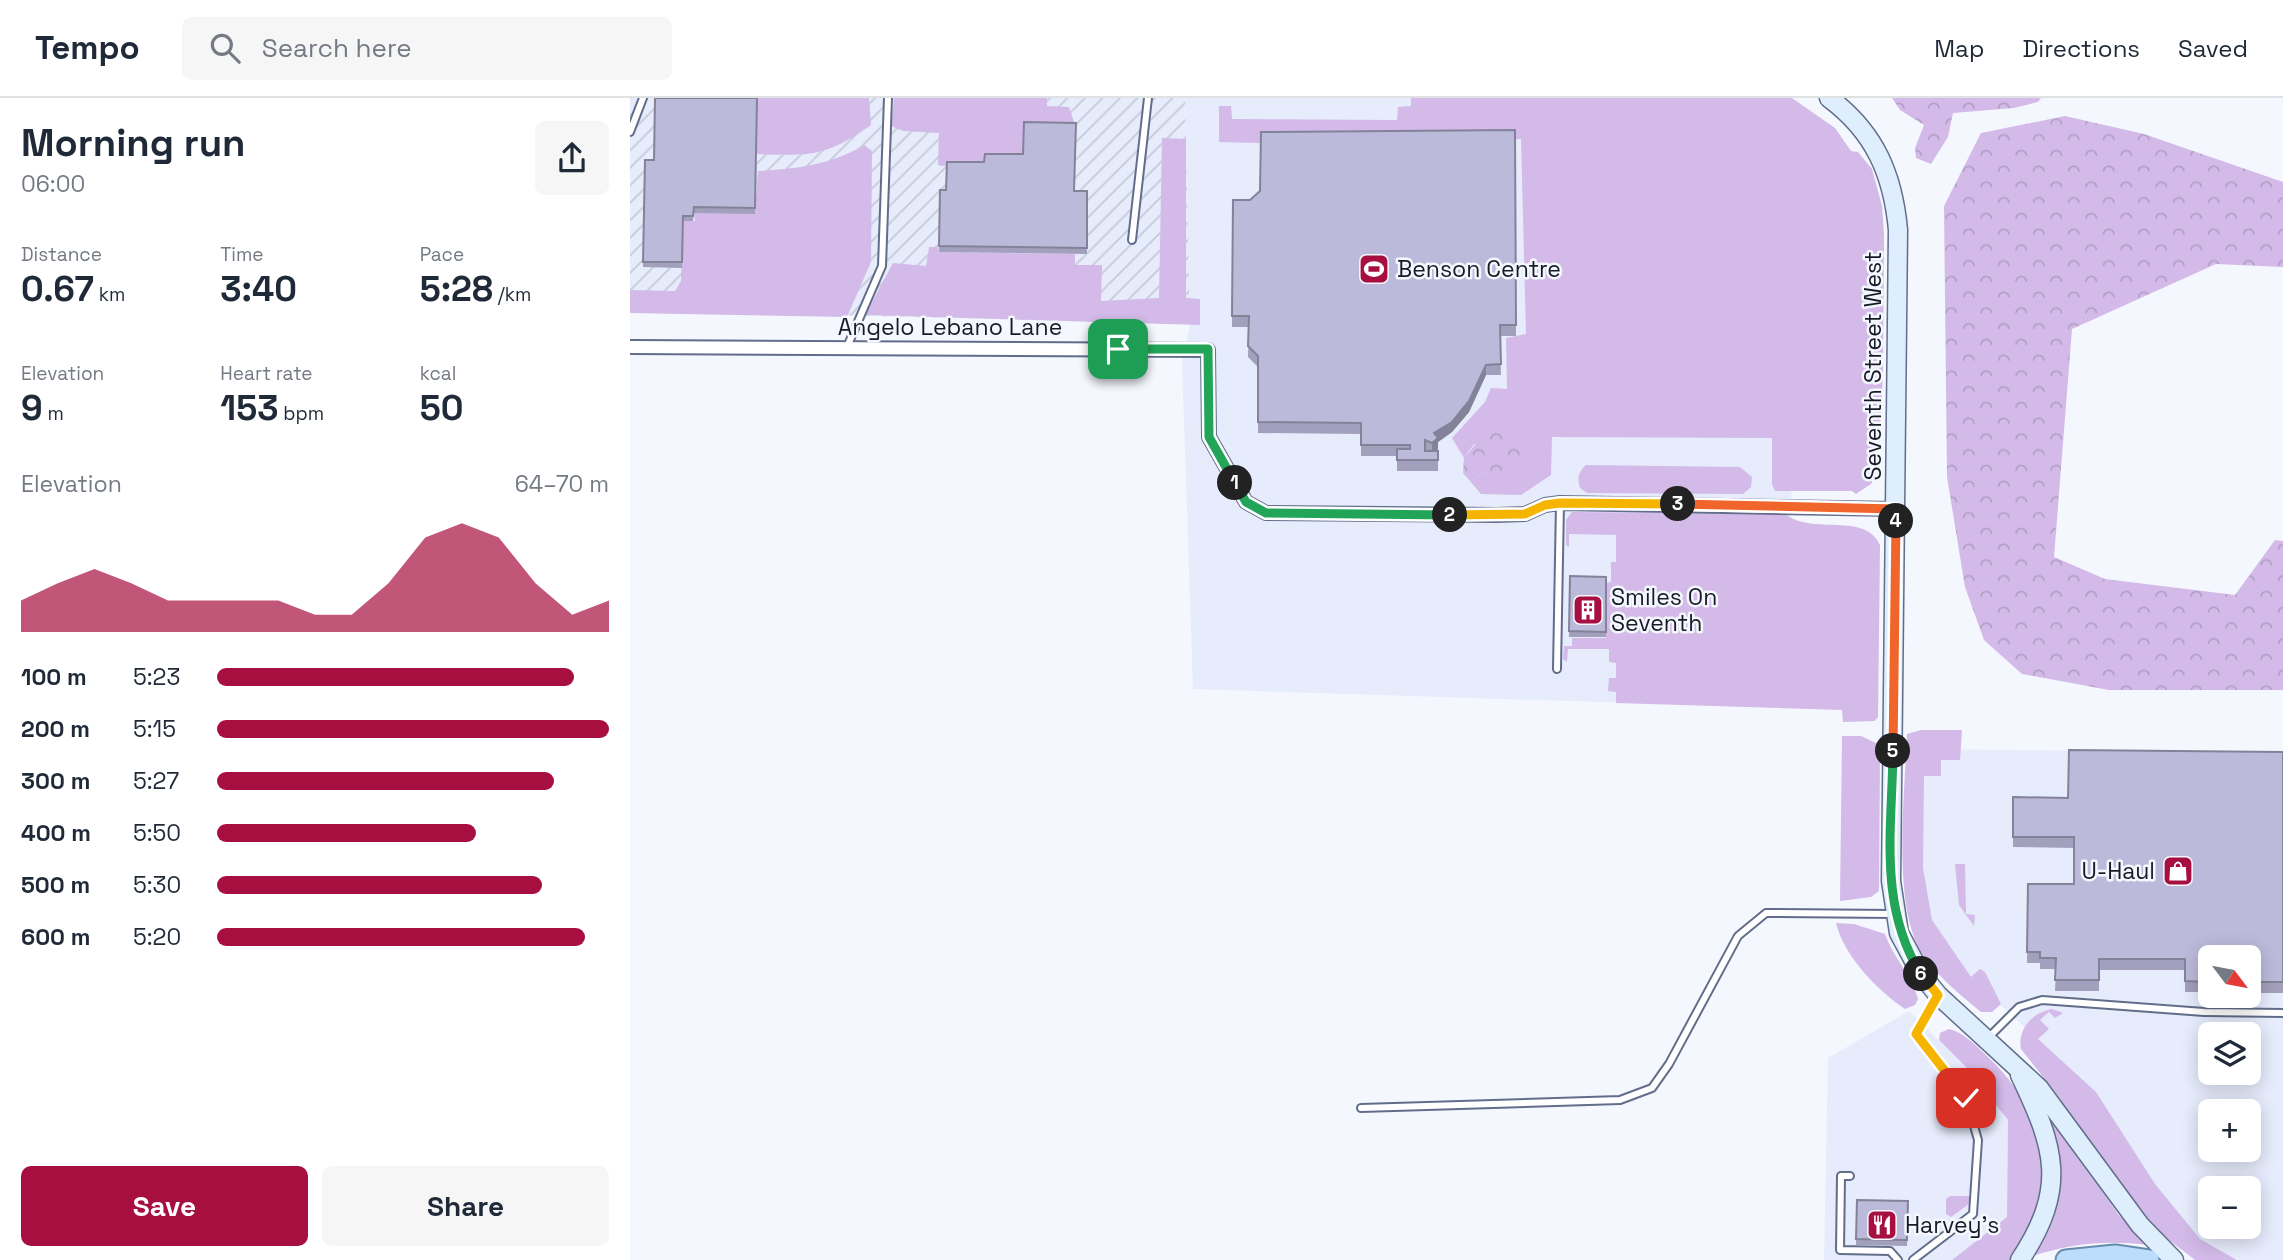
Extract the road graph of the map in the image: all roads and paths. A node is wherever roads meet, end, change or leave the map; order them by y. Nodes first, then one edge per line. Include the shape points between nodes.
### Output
1 (643, 98) edge
2 (888, 98) edge
3 (1148, 98) edge
4 (1829, 98) edge
5 (630, 132) edge
6 (1132, 240) dead end
7 (630, 347) edge
8 (847, 347) junction
9 (1560, 503) junction
10 (1896, 509) junction
11 (1556, 669) dead end
12 (1894, 914) junction
13 (1938, 995) junction
14 (2283, 1013) edge
15 (1986, 1040) junction
16 (2018, 1072) junction
17 (1360, 1108) dead end
18 (1850, 1176) dead end
19 (1840, 1250) junction
20 (1840, 1260) edge
21 (1898, 1260) edge
22 (1913, 1260) edge
23 (2020, 1260) edge
24 (2066, 1260) edge
25 (2149, 1260) edge
26 (2174, 1260) edge

1 - 5 lane
2 - 8 lane via 882,266
3 - 6 lane
4 - 10 street, Seventh Street West via 1864,130 1877,149 1895,198
7 - 8 street, Angelo Lebano Lane
8 - 9 street, Angelo Lebano Lane via 1208,349 1209,437 1246,502 1260,511 1497,515 1525,514
9 - 10 street, Angelo Lebano Lane
9 - 11 lane
10 - 12 street, Seventh Street West
12 - 13 street, Seventh Street West via 1906,949
12 - 17 lane via 1766,913 1738,936 1652,1088 1620,1100
13 - 15 street, Seventh Street West
13 - 22 lane via 1916,1034 1966,1098 1978,1140 1973,1214
14 - 15 lane via 2042,1000 2019,1007
15 - 16 street, Seventh Street West
16 - 23 street, Seventh Street West via 2043,1122 2052,1170 2041,1223
16 - 26 street, Seventh Street West via 2045,1095 2140,1225
18 - 19 lane via 1841,1176
19 - 20 lane
19 - 21 lane via 1890,1251
24 - 25 main road via 2115,1255

